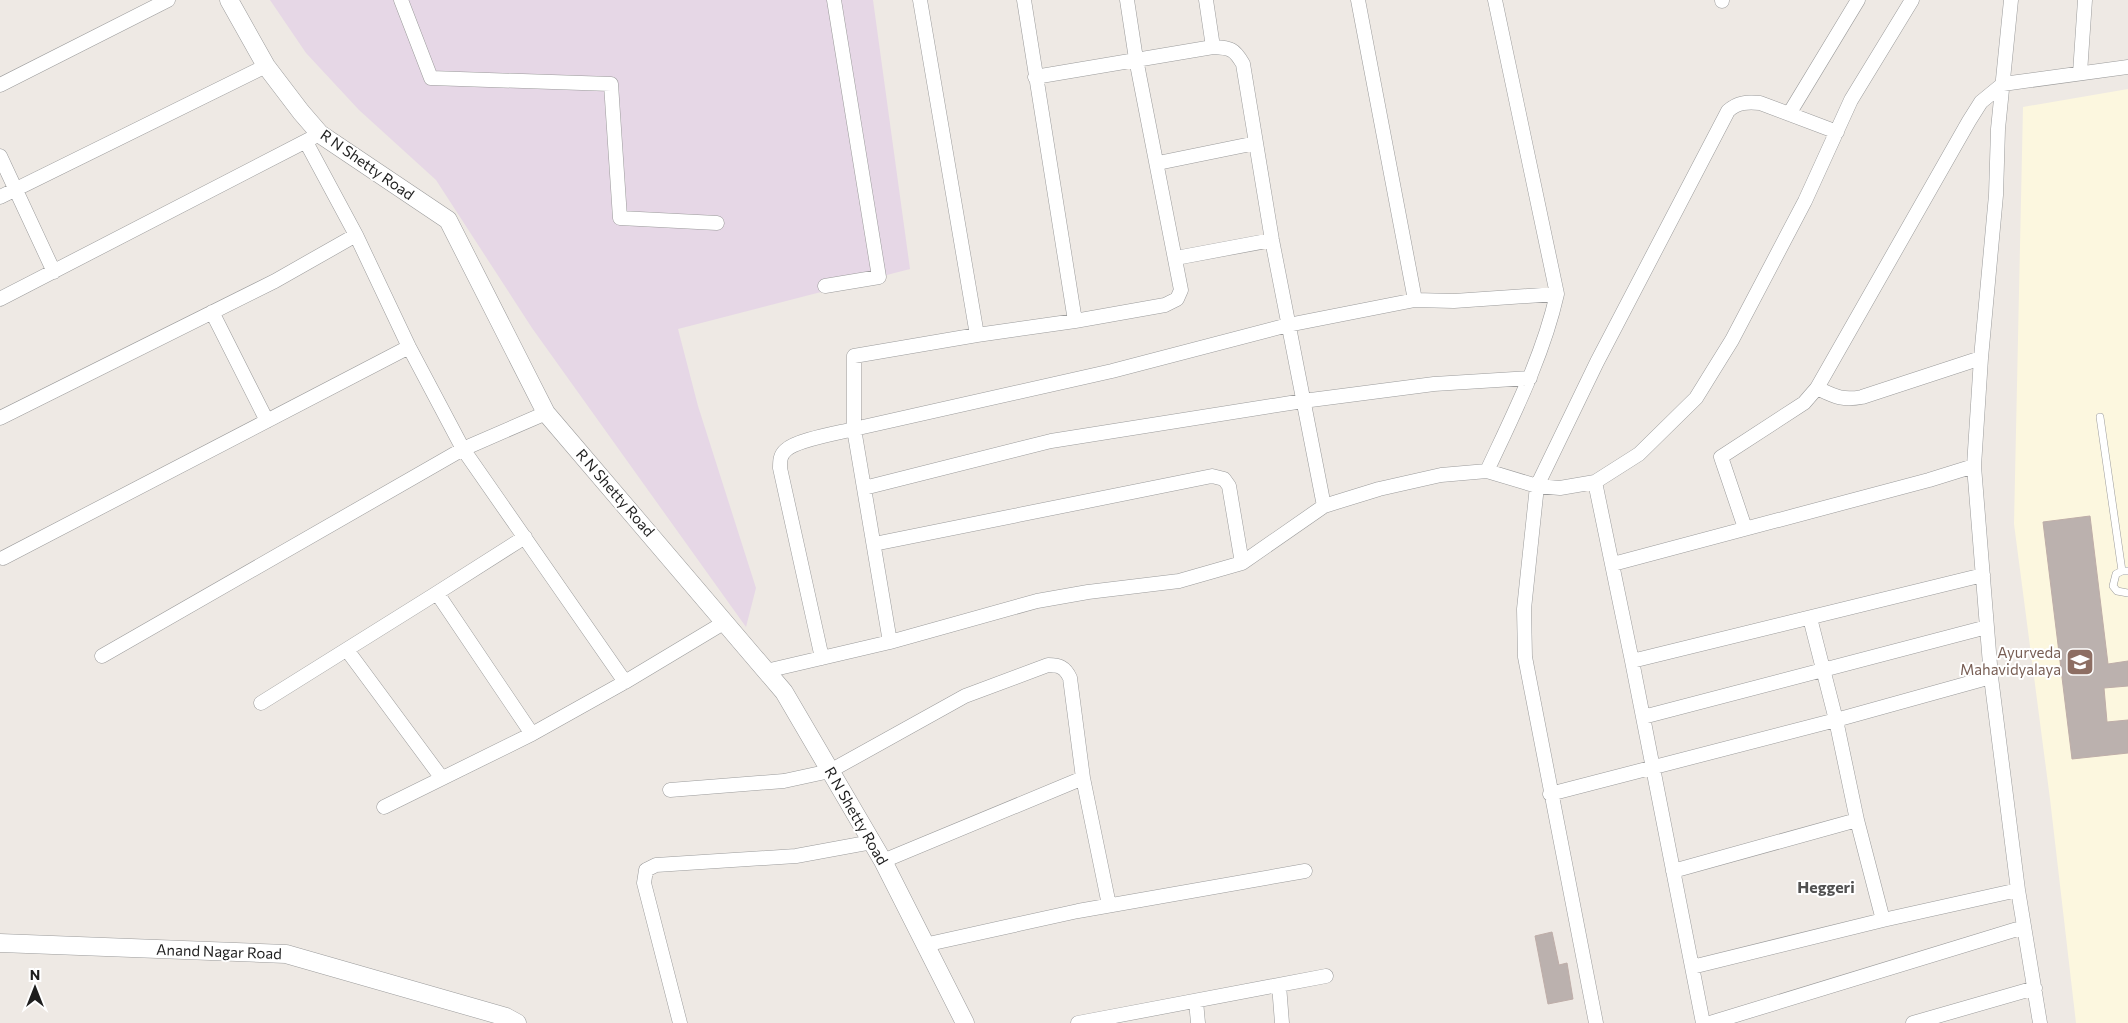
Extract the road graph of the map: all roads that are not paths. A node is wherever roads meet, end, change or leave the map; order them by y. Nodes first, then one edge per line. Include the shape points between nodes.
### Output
1 (168, 0) edge
2 (230, 0) edge
3 (401, 0) edge
4 (834, 0) edge
5 (920, 0) edge
6 (1024, 0) edge
7 (1127, 0) edge
8 (1206, 0) edge
9 (1358, 0) edge
10 (1495, 0) edge
11 (1858, 0) edge
12 (1912, 0) edge
13 (2011, 0) edge
14 (2085, 0) edge
15 (1213, 47) junction
16 (1136, 59) junction
17 (266, 66) junction
18 (2128, 67) edge
19 (2080, 74) junction
20 (1035, 77) junction
21 (2003, 84) junction
22 (0, 85) edge
23 (1789, 114) junction
24 (1837, 132) junction
25 (313, 138) junction
26 (1256, 143) junction
27 (0, 156) edge
28 (1158, 163) junction
29 (15, 190) junction
30 (0, 197) edge
31 (717, 224) dead end
32 (356, 235) junction
33 (1272, 240) junction
34 (1176, 258) junction
35 (54, 272) junction
36 (825, 286) dead end
37 (1557, 294) junction
38 (0, 300) edge
39 (1415, 300) junction
40 (212, 312) junction
41 (1075, 321) junction
42 (1288, 325) junction
43 (977, 335) junction
44 (409, 347) junction
45 (1982, 358) junction
46 (1530, 378) junction
47 (1817, 388) junction
48 (1303, 401) junction
49 (546, 413) junction
50 (2100, 417) dead end
51 (0, 418) edge
52 (267, 421) junction
53 (854, 429) junction
54 (463, 449) junction
55 (1974, 466) junction
56 (1492, 472) junction
57 (1595, 482) junction
58 (1537, 486) junction
59 (864, 488) junction
60 (1324, 506) junction
61 (1745, 528) junction
62 (525, 538) junction
63 (874, 544) junction
64 (3, 558) dead end
65 (1242, 563) junction
66 (1613, 564) junction
67 (2125, 571) edge
68 (1983, 575) junction
69 (2128, 593) edge
70 (437, 594) junction
71 (1810, 618) junction
72 (725, 622) junction
73 (1987, 626) junction
74 (890, 642) junction
75 (347, 650) junction
76 (102, 656) dead end
77 (822, 658) junction
78 (1632, 661) junction
79 (1823, 669) junction
80 (766, 671) junction
81 (1991, 677) junction
82 (625, 682) junction
83 (261, 704) dead end
84 (1643, 717) junction
85 (1836, 720) junction
86 (532, 734) junction
87 (1652, 769) junction
88 (830, 771) junction
89 (441, 777) junction
90 (1083, 778) junction
91 (670, 790) dead end
92 (1550, 794) junction
93 (384, 807) dead end
94 (1857, 820) junction
95 (872, 842) junction
96 (883, 861) junction
97 (1305, 871) dead end
98 (1673, 872) junction
99 (2018, 890) junction
100 (1108, 905) junction
101 (1884, 920) junction
102 (2024, 927) junction
103 (0, 943) edge
104 (924, 946) junction
105 (1692, 967) junction
106 (1326, 976) dead end
107 (1279, 985) junction
108 (2035, 988) junction
109 (1196, 1001) junction
110 (1116, 1019) edge
111 (517, 1023) edge
112 (680, 1023) edge
113 (965, 1023) edge
114 (1078, 1023) edge
115 (1198, 1023) edge
116 (1282, 1023) edge
117 (1596, 1023) edge
118 (1703, 1023) edge
119 (1710, 1023) edge
120 (1913, 1023) edge
121 (2040, 1023) edge

1 - 22 street
2 - 17 street, R N Shetty Road
3 - 31 street via 431,78 612,84 620,218
4 - 36 street via 879,277
5 - 43 street
6 - 20 street
7 - 16 street
8 - 15 street
9 - 39 street
10 - 37 street
11 - 23 street
12 - 24 street via 1851,100
13 - 21 street
14 - 19 street
15 - 16 street
15 - 26 street via 1236,52 1242,64
16 - 20 street
16 - 28 street
17 - 25 street, R N Shetty Road via 301,112
17 - 29 street
18 - 19 street
19 - 21 street
20 - 41 street
21 - 45 street
21 - 47 street via 1982,102 1968,121
23 - 24 street
23 - 58 street via 1760,103 1747,102 1736,104 1728,111 1597,362
24 - 57 street via 1805,201 1736,332 1696,398 1639,454
25 - 32 street
25 - 35 street
25 - 49 street, R N Shetty Road via 448,220
26 - 28 street
26 - 33 street
27 - 29 street
28 - 34 street
29 - 30 street
29 - 35 street
32 - 40 street
32 - 44 street
33 - 34 street
33 - 42 street
34 - 41 street via 1181,290 1177,299 1165,305
35 - 38 street
37 - 39 street via 1454,301
37 - 46 street via 1551,322
39 - 42 street
40 - 51 street
40 - 52 street
41 - 43 street
42 - 48 street
42 - 53 street via 1112,372
43 - 53 street via 854,356
44 - 52 street
44 - 54 street
45 - 47 street via 1856,398 1837,398
45 - 55 street
46 - 48 street via 1434,384
46 - 56 street
47 - 61 street via 1804,403 1721,457
48 - 59 street via 1051,441
48 - 60 street
49 - 54 street
49 - 72 street, R N Shetty Road
50 - 67 lane
52 - 64 street
53 - 59 street
53 - 77 street via 795,444 787,448 780,460
54 - 62 street
54 - 76 street
55 - 61 street
55 - 68 street
56 - 58 street
56 - 60 street via 1441,475 1378,489
57 - 58 street via 1560,488
57 - 66 street
58 - 92 street via 1524,609 1525,657
59 - 63 street
60 - 65 street
61 - 66 street
62 - 70 street
62 - 82 street
63 - 65 street via 1212,476 1224,478 1229,486
63 - 74 street
65 - 74 street via 1179,581 1037,601
66 - 78 street
67 - 69 lane via 2116,574 2113,586 2117,591
68 - 71 street
68 - 73 street
70 - 75 street
70 - 86 street
71 - 78 street
71 - 79 street
72 - 80 street, R N Shetty Road
72 - 82 street
73 - 79 street
73 - 81 street
74 - 77 street
75 - 83 street
75 - 89 street
77 - 80 street
78 - 84 street
79 - 84 street
79 - 85 street
80 - 88 street, R N Shetty Road via 784,692
81 - 85 street
81 - 99 street
82 - 86 street
84 - 87 street
85 - 87 street
85 - 94 street
86 - 89 street
87 - 92 street
87 - 98 street
88 - 90 street via 965,696 1048,665 1058,665 1070,678
88 - 91 street via 784,781
88 - 95 street, R N Shetty Road
89 - 93 street
90 - 96 street
90 - 100 street
92 - 117 street
94 - 98 street
94 - 101 street
95 - 96 street, R N Shetty Road
95 - 112 street via 796,856 656,865 646,870 644,883
96 - 104 street, R N Shetty Road
97 - 100 street
98 - 105 street
99 - 101 street
99 - 102 street
100 - 104 street
101 - 105 street
102 - 108 street
102 - 119 street
103 - 111 street, Anand Nagar Road via 286,954 506,1017
104 - 113 street, R N Shetty Road
105 - 118 street
106 - 107 street
107 - 109 street
107 - 116 street
108 - 120 street
108 - 121 street
109 - 110 street
109 - 115 street
110 - 114 street

